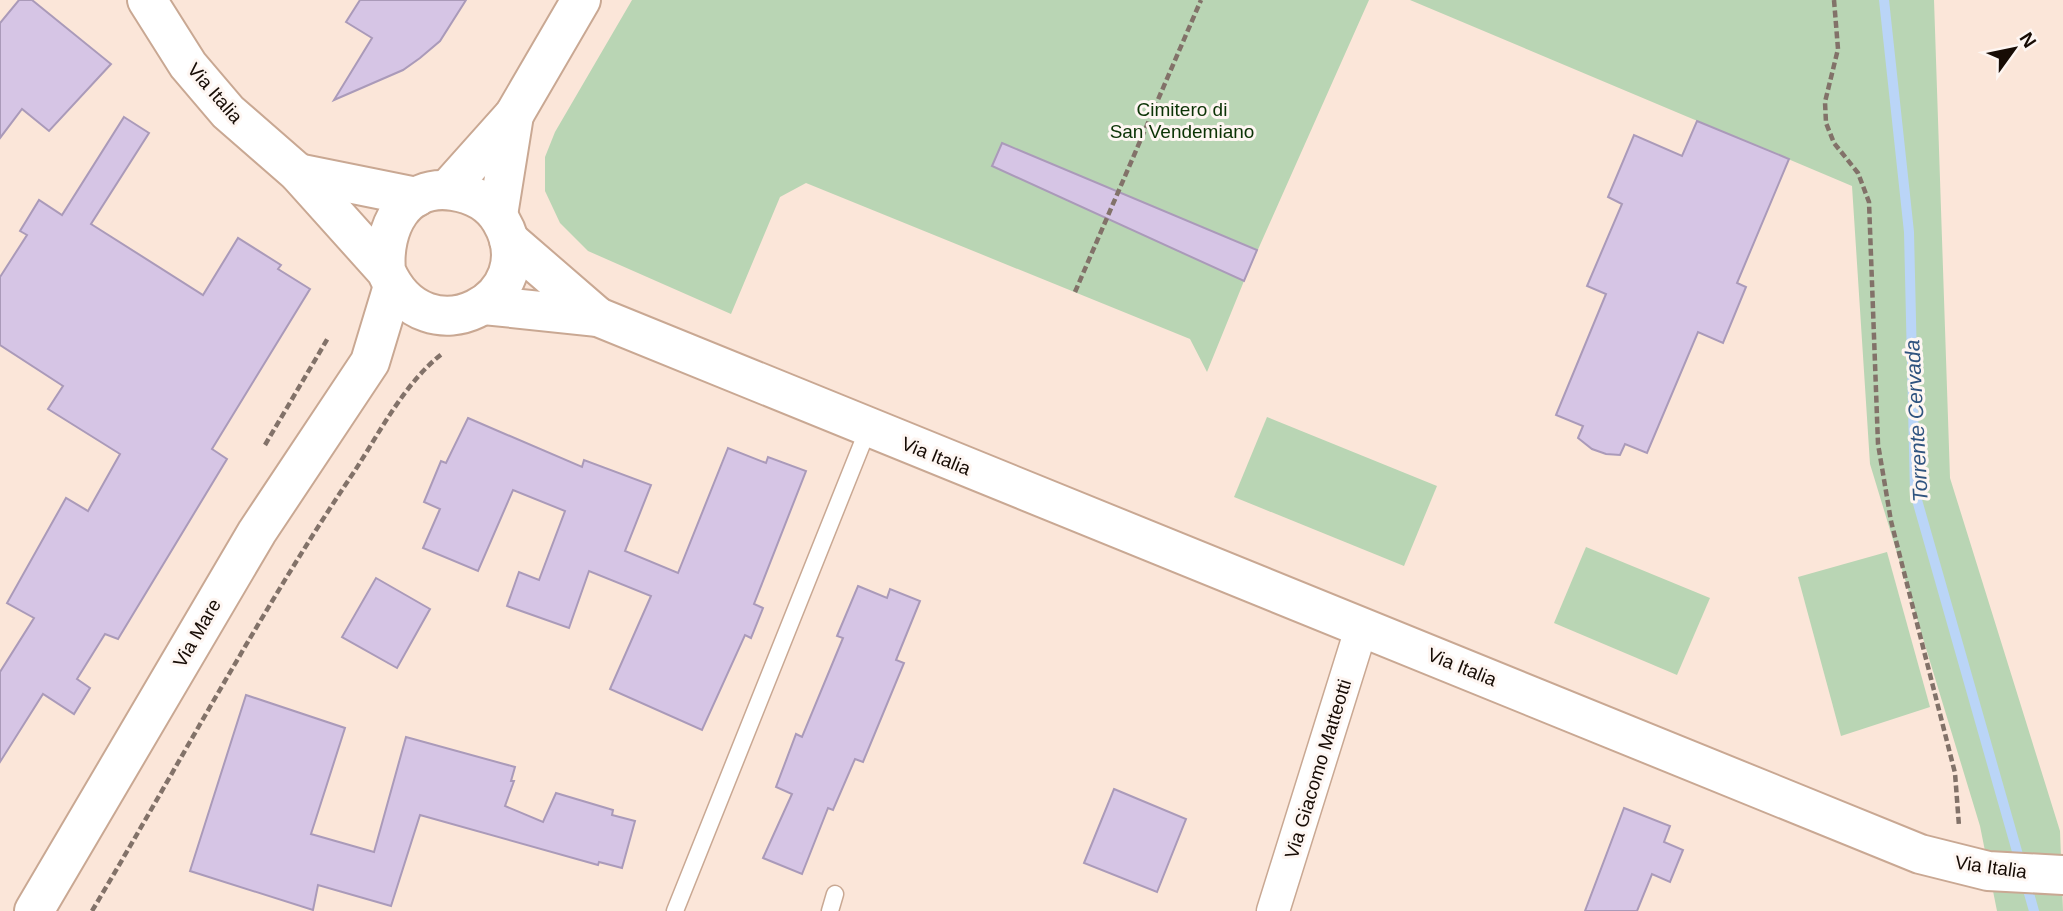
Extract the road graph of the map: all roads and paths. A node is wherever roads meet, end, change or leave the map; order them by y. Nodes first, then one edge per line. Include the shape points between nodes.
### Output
1 (147, 0) edge
2 (581, 0) edge
3 (1201, 0) edge
4 (1834, 0) edge
5 (514, 116) junction
6 (298, 173) junction
7 (432, 194) junction
8 (504, 227) junction
9 (389, 279) junction
10 (1075, 292) dead end
11 (484, 305) junction
12 (598, 317) junction
13 (443, 333) junction
14 (370, 362) junction
15 (868, 429) junction
16 (1362, 626) junction
17 (1975, 868) junction
18 (2063, 875) edge
19 (835, 894) dead end
20 (33, 911) edge
21 (92, 911) edge
22 (675, 911) edge
23 (830, 911) edge
24 (1273, 911) edge

1 - 6 street, Via Italia via 188,65 228,112
2 - 5 street
3 - 10 path
4 - 17 path via 1838,49 1825,102 1826,123 1834,142 1858,173 1869,202 1878,444 1891,521
5 - 7 street
5 - 8 street
6 - 7 street, Via Italia
6 - 9 street, Via Italia
7 - 8 street via 475,197
7 - 9 street via 400,211 388,229 384,250
8 - 11 street via 511,258 507,276
8 - 12 street, Via Italia
9 - 13 street via 405,300
9 - 14 street, Via Mare
11 - 12 street, Via Italia
11 - 13 street
12 - 15 street, Via Italia
13 - 14 street, Via Mare
13 - 21 path via 430,362 318,525
14 - 20 street, Via Mare via 257,532
15 - 16 street, Via Italia
15 - 22 lane
16 - 17 street, Via Italia via 1920,854
16 - 24 street, Via Giacomo Matteotti
17 - 18 street, Via Italia
19 - 23 lane

